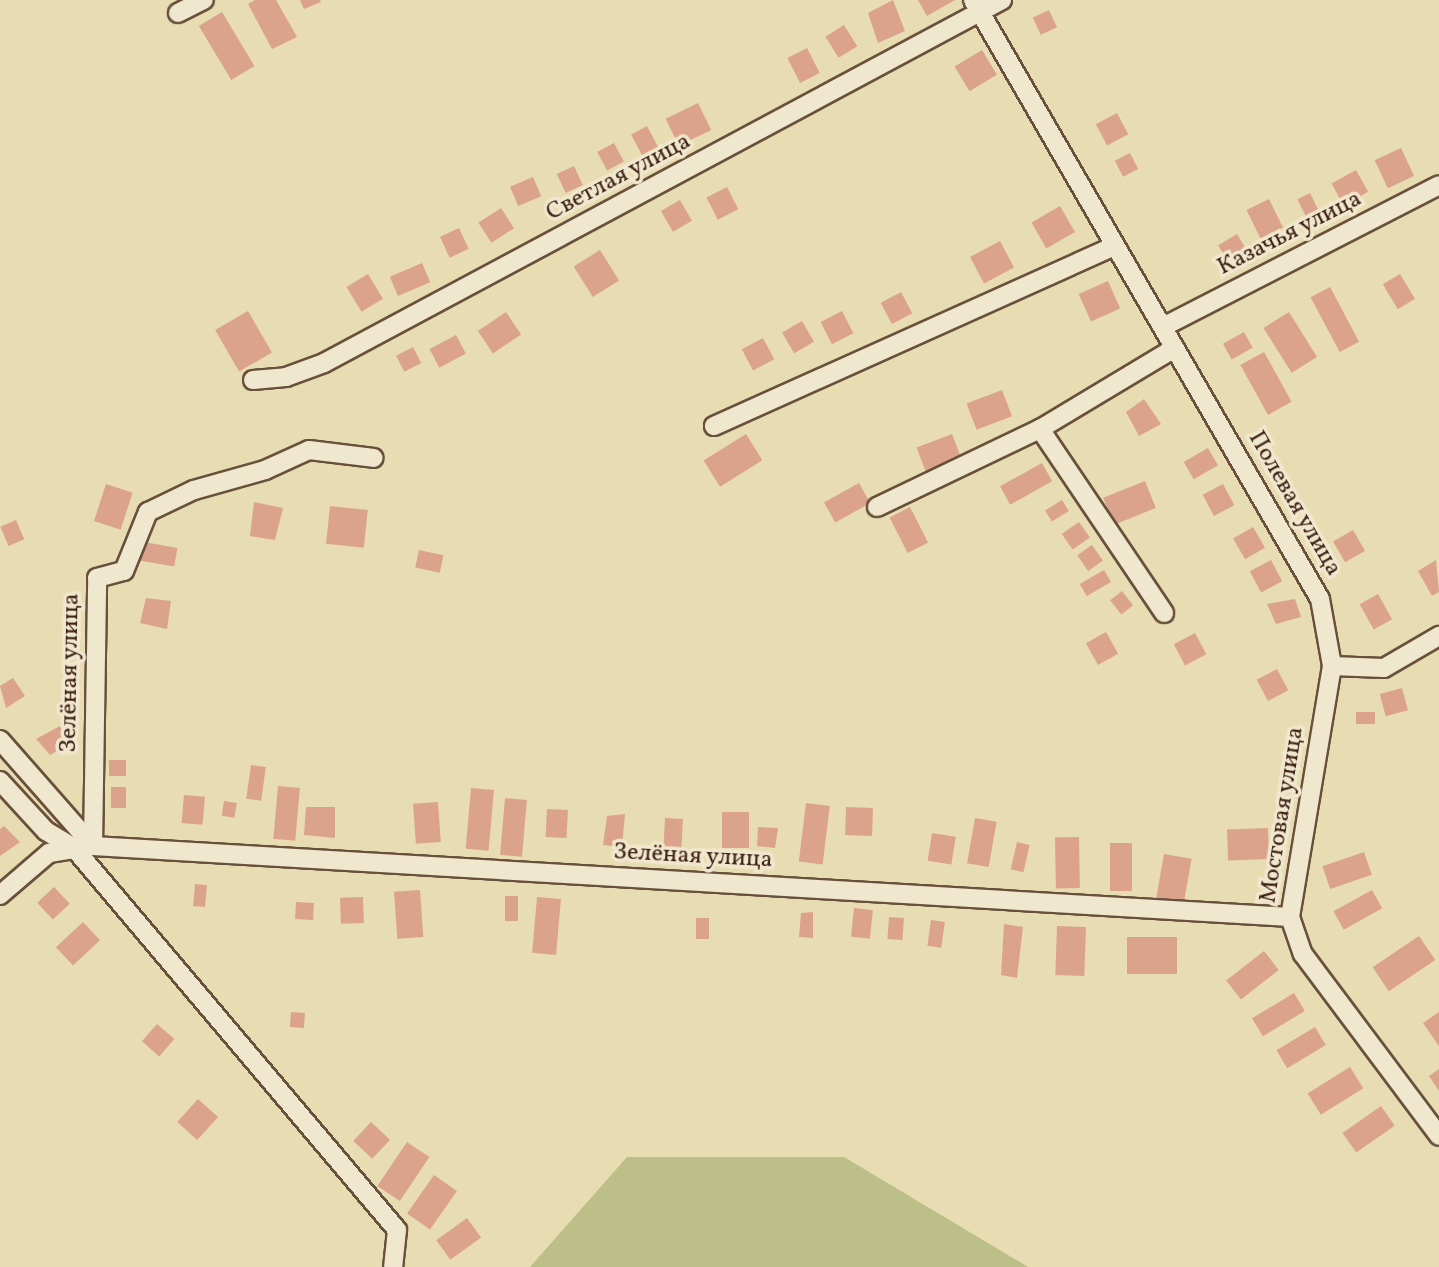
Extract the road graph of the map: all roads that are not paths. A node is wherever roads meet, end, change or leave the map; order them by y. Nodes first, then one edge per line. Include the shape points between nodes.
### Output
1 (204, 0) edge
2 (1002, 0) edge
3 (976, 6) edge
4 (178, 13) dead end
5 (1439, 185) edge
6 (1114, 246) junction
7 (1163, 327) junction
8 (1175, 348) junction
9 (253, 380) dead end
10 (714, 426) dead end
11 (1040, 429) junction
12 (374, 458) dead end
13 (877, 507) dead end
14 (1164, 613) dead end
15 (1439, 636) edge
16 (1332, 666) junction
17 (0, 740) edge
18 (0, 781) edge
19 (93, 846) junction
20 (74, 848) junction
21 (0, 895) edge
22 (1290, 916) junction
23 (1439, 1136) edge
24 (393, 1267) edge

1 - 4 street
2 - 3 street, Светлая улица
3 - 6 street, Полевая улица
3 - 9 street, Светлая улица via 324,363 286,377
5 - 7 street, Казачья улица
6 - 7 street, Полевая улица
6 - 10 street
7 - 8 street, Полевая улица
8 - 11 street
8 - 16 street, Полевая улица via 1320,599
11 - 13 street
11 - 14 street
12 - 19 street, Зелёная улица via 309,450 265,470 194,490 148,512 124,571 97,578
15 - 16 street via 1384,668
16 - 22 street, Мостовая улица
17 - 19 street, Зелёная улица
18 - 20 street via 46,831
19 - 20 street, Зелёная улица
19 - 22 street, Зелёная улица
20 - 21 street, Зелёная улица via 49,853
20 - 24 street via 397,1230
22 - 23 street, Мостовая улица via 1303,954

